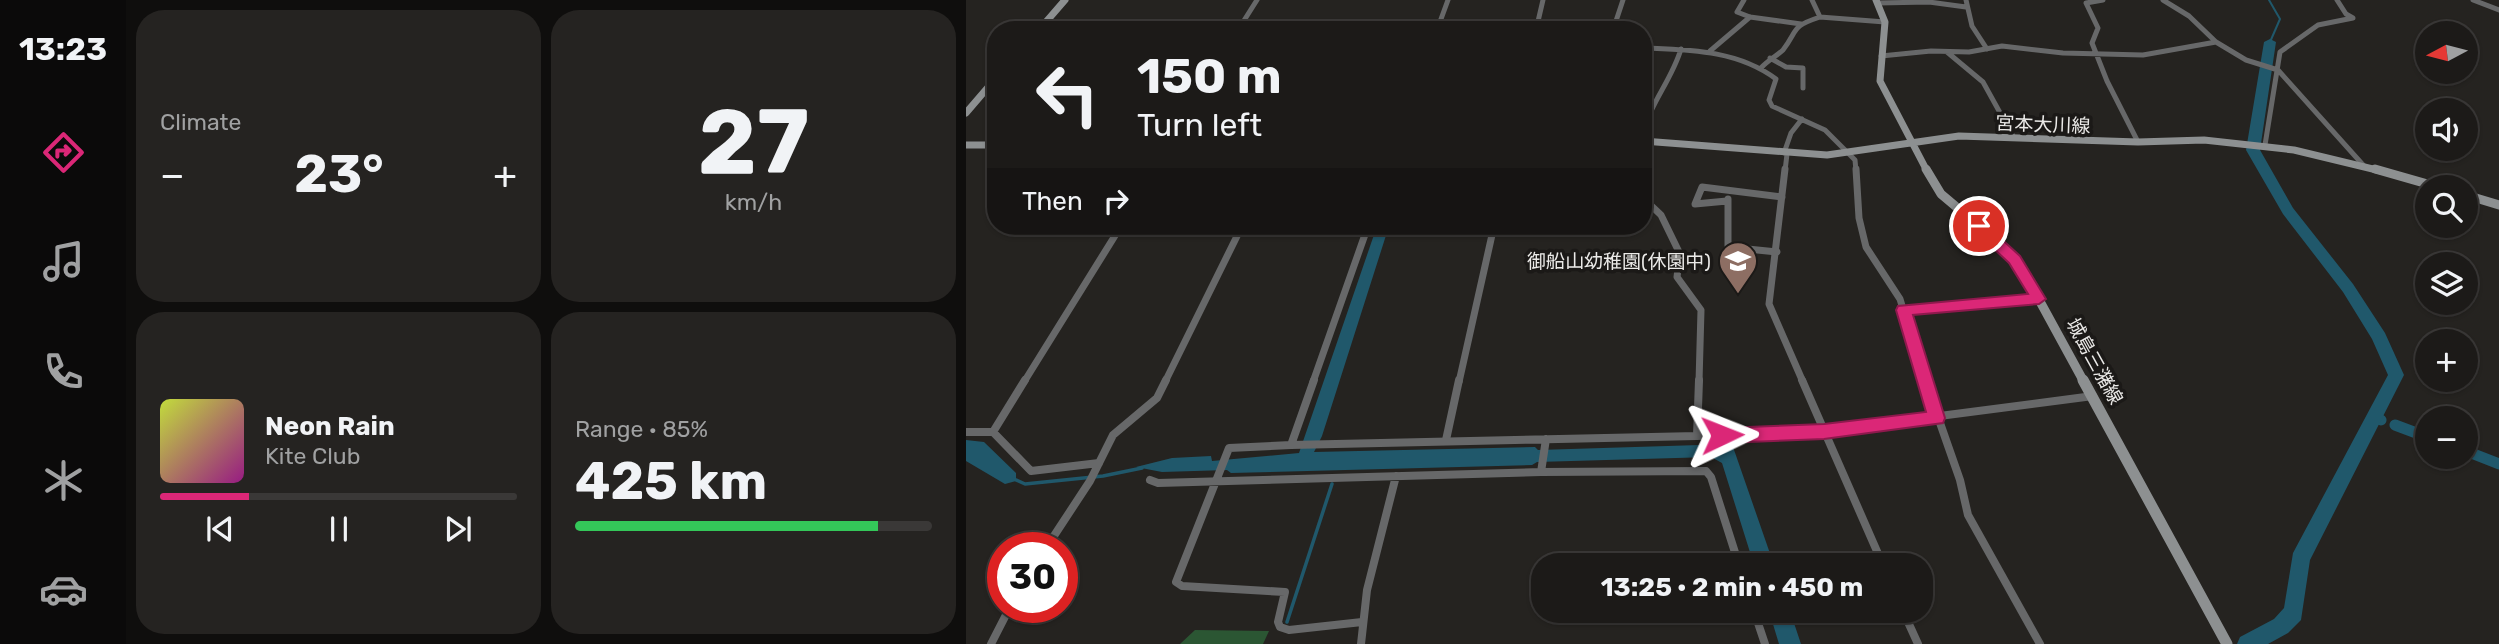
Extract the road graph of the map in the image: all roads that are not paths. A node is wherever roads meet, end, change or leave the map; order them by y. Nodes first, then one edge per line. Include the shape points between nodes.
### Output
1 (1065, 0) edge
2 (1257, 0) edge
3 (1448, 0) edge
4 (1543, 0) edge
5 (1623, 0) edge
6 (1744, 0) edge
7 (1812, 0) edge
8 (1966, 0) edge
9 (2104, 0) edge
10 (2163, 0) edge
11 (2337, 0) edge
12 (2473, 0) edge
13 (1877, 1) edge
14 (1915, 1) edge
15 (2094, 1) edge
16 (1966, 7) junction
17 (2499, 10) edge
18 (1751, 16) junction
19 (1820, 17) junction
20 (1047, 21) edge
21 (1244, 21) edge
22 (1440, 21) edge
23 (1538, 21) edge
24 (1616, 21) edge
25 (1885, 22) junction
26 (1801, 24) junction
27 (2216, 42) junction
28 (1652, 48) edge
29 (1681, 49) junction
30 (1987, 49) junction
31 (1710, 51) junction
32 (1947, 52) junction
33 (2096, 54) junction
34 (1881, 56) junction
35 (1770, 58) junction
36 (1762, 68) junction
37 (2275, 69) junction
38 (987, 88) edge
39 (1803, 88) dead end
40 (1652, 103) edge
41 (966, 113) edge
42 (1802, 119) junction
43 (2014, 138) junction
44 (1652, 141) edge
45 (1910, 141) junction
46 (2138, 142) junction
47 (2262, 144) junction
48 (966, 145) edge
49 (987, 145) edge
50 (1847, 152) junction
51 (1786, 153) junction
52 (2364, 166) junction
53 (2415, 180) edge
54 (1729, 191) junction
55 (1783, 197) junction
56 (2478, 199) edge
57 (1727, 201) junction
58 (2499, 205) edge
59 (1652, 206) edge
60 (1115, 235) edge
61 (1238, 235) edge
62 (1365, 235) edge
63 (1492, 235) edge
64 (1777, 252) junction
65 (2039, 299) junction
66 (1903, 310) junction
67 (2093, 396) junction
68 (1937, 418) junction
69 (1824, 431) junction
70 (966, 432) edge
71 (993, 432) junction
72 (1697, 436) junction
73 (1446, 440) junction
74 (1546, 443) junction
75 (1295, 444) junction
76 (1097, 467) junction
77 (1542, 468) junction
78 (1396, 476) junction
79 (1216, 478) junction
80 (1150, 480) dead end
81 (1057, 532) edge
82 (1736, 553) edge
83 (1878, 553) edge
84 (1362, 622) junction
85 (1002, 623) edge
86 (1758, 623) edge
87 (1908, 623) edge
88 (2223, 643) edge
89 (991, 644) edge
90 (1361, 644) edge
91 (1765, 644) edge
92 (1918, 644) edge
93 (2040, 644) edge

1 - 20 main road
2 - 21 street
3 - 22 street
4 - 23 street
5 - 24 street
6 - 18 street via 1737,12
7 - 19 street
8 - 16 street
9 - 15 street
10 - 27 street via 2189,16
11 - 37 street via 2353,18 2318,25 2283,49
12 - 17 street
13 - 14 street
13 - 25 main road, 城島三潴線
14 - 16 street
15 - 33 street via 2086,3 2098,28 2092,44
16 - 30 street via 1972,27
18 - 26 street
18 - 31 street
19 - 25 street
19 - 26 street
25 - 34 main road, 城島三潴線
26 - 35 street via 1787,36 1782,51
27 - 33 street via 2143,55
27 - 37 street via 2246,60
28 - 29 street
29 - 31 street
29 - 40 street via 1677,68
30 - 32 street
30 - 33 street via 2002,46
31 - 36 street
32 - 34 street
32 - 43 street via 1983,82
33 - 46 street
34 - 45 main road, 城島三潴線 via 1883,88
35 - 36 street
35 - 39 street via 1786,67 1803,68
36 - 42 street via 1776,79 1769,100 1772,106
37 - 47 street
37 - 52 street
38 - 41 main road
42 - 50 street via 1825,130
42 - 51 street via 1791,133
43 - 45 main road, 宮本大川線 via 1959,136
43 - 46 main road, 宮本大川線
44 - 51 main road, 宮本大川線
45 - 50 main road, 宮本大川線
45 - 65 main road, 城島三潴線 via 1941,194 2006,251
46 - 47 main road, 宮本大川線
47 - 52 main road, 宮本大川線
48 - 49 main road
50 - 51 main road, 宮本大川線
50 - 66 street via 1855,160 1858,218 1866,247
51 - 55 street
52 - 53 main road, 宮本大川線
54 - 55 street
54 - 57 street
54 - 57 street via 1702,187 1695,204
55 - 64 street
56 - 58 main road
57 - 64 street via 1728,247
59 - 72 street via 1680,254 1677,277 1681,286 1701,310
60 - 71 street
61 - 76 street via 1157,398 1113,435
62 - 75 street
63 - 73 street
64 - 69 street via 1769,304
65 - 66 street
65 - 67 main road, 城島三潴線
66 - 68 street
67 - 68 street
67 - 88 main road, 城島三潴線
68 - 69 street
68 - 93 street via 1968,515
69 - 72 street
69 - 83 street
70 - 71 street
71 - 76 street via 1031,471
72 - 74 street
73 - 74 street
73 - 75 street
74 - 77 street
75 - 79 street via 1229,448
76 - 81 street
77 - 78 street
77 - 82 street via 1706,471
78 - 79 street
78 - 84 street
79 - 80 street
79 - 84 street via 1176,582 1285,592 1278,622 1289,630
84 - 90 street
85 - 89 street
86 - 91 street
87 - 92 street

